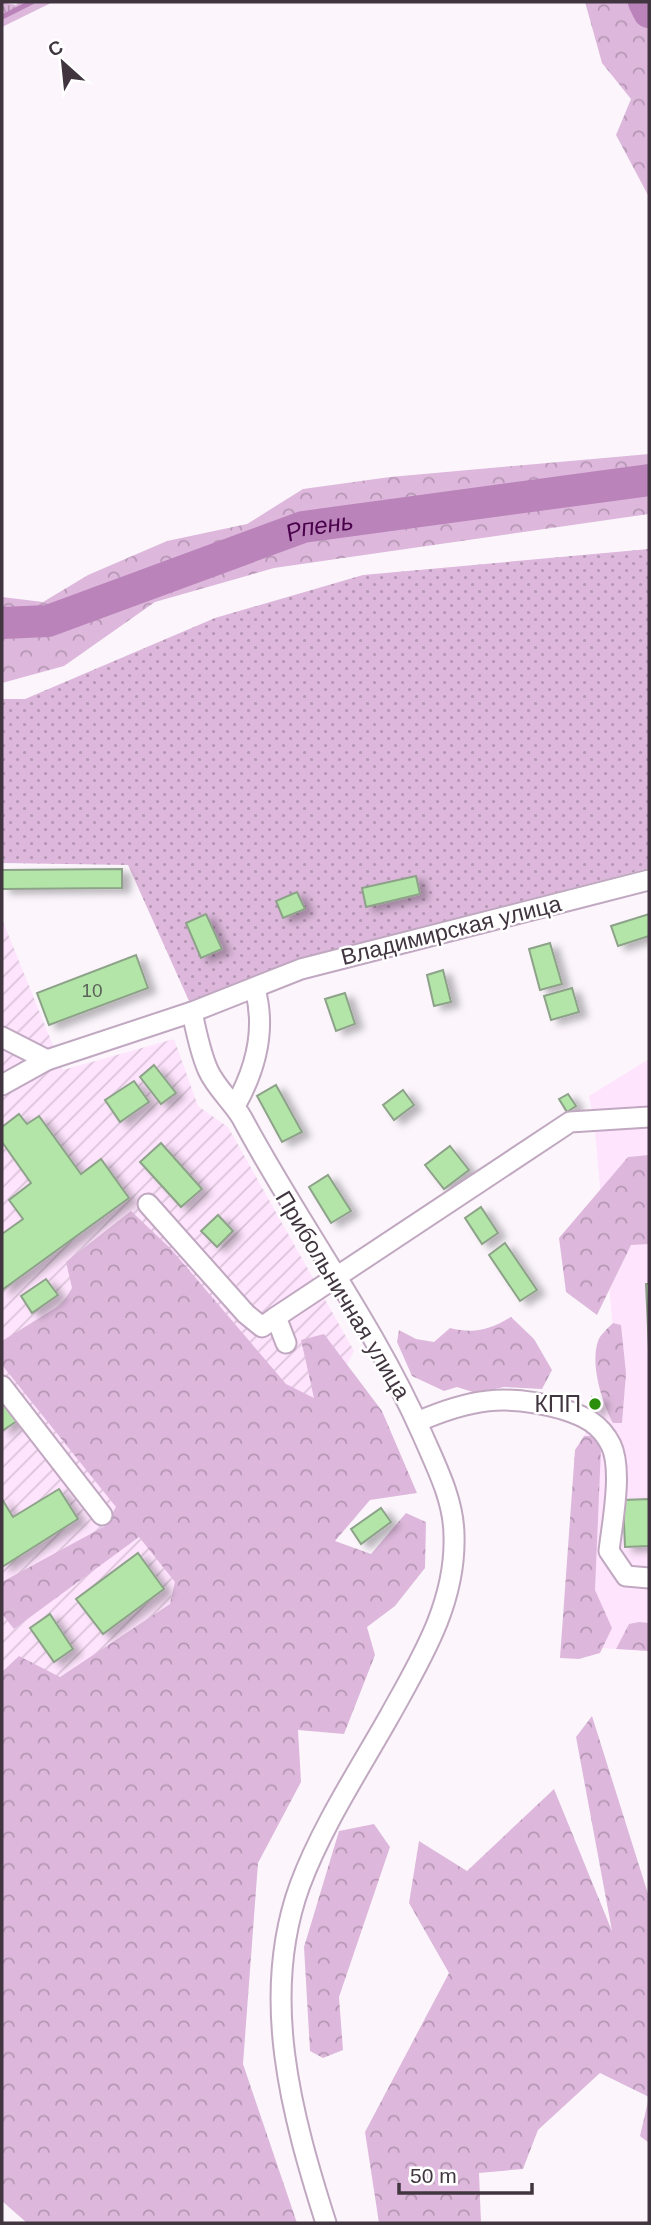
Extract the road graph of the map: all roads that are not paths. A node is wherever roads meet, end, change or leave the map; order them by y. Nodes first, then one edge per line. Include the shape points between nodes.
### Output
1 (649, 880) edge
2 (255, 989) junction
3 (192, 1012) junction
4 (2, 1037) edge
5 (47, 1060) junction
6 (2, 1085) edge
7 (235, 1106) junction
8 (649, 1116) edge
9 (149, 1204) dead end
10 (334, 1276) junction
11 (276, 1317) junction
12 (286, 1343) dead end
13 (2, 1386) edge
14 (417, 1422) junction
15 (102, 1515) dead end
16 (649, 1578) edge
17 (326, 2223) edge

1 - 2 street, Владимирская улица via 361,952 301,969
2 - 3 street, Владимирская улица
2 - 7 street via 262,1021 260,1036
3 - 5 street
3 - 7 street, Прибольничная улица via 208,1071
4 - 5 street
5 - 6 street
7 - 10 street, Прибольничная улица
8 - 10 street via 570,1122
9 - 11 street via 246,1314 262,1327
10 - 11 street
10 - 14 street, Прибольничная улица
11 - 12 street
13 - 15 street
14 - 16 street via 491,1399 531,1400 590,1418 612,1446 616,1483 609,1551 626,1576
14 - 17 street, Прибольничная улица via 450,1503 454,1536 449,1591 430,1642 299,1887 283,1956 281,2037 300,2140

